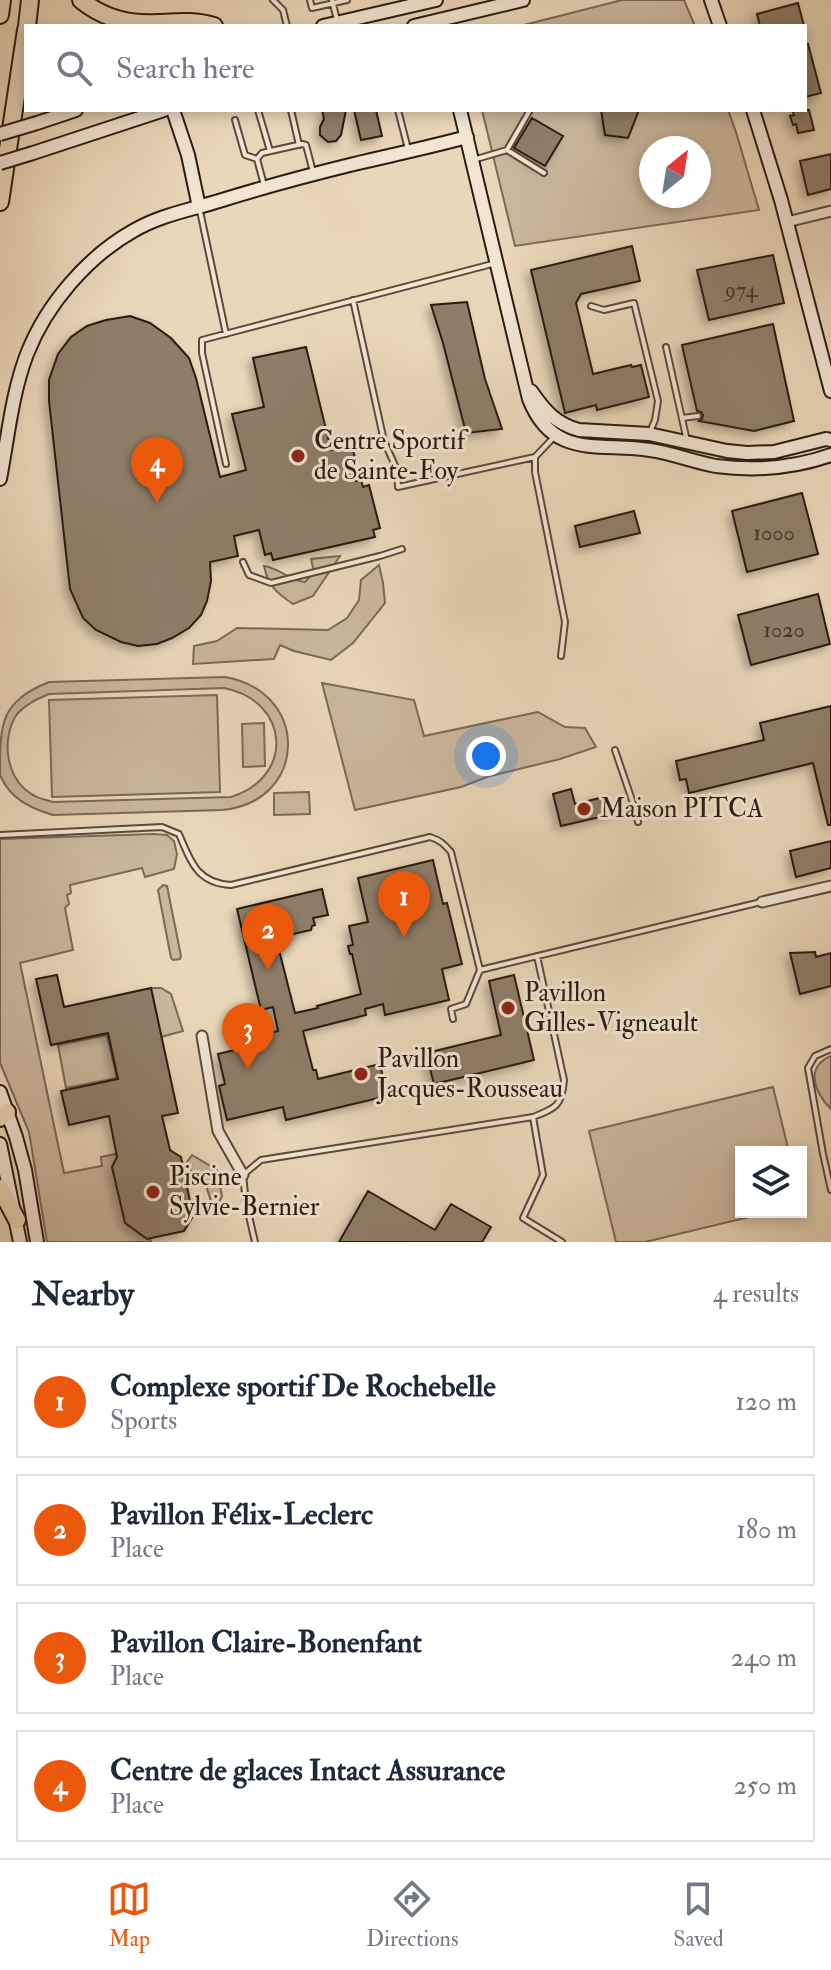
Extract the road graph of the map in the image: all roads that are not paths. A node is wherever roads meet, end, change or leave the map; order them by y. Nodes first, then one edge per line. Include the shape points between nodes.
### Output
1 (2, 0) edge
2 (30, 0) edge
3 (81, 0) edge
4 (273, 0) edge
5 (310, 0) edge
6 (347, 0) edge
7 (523, 0) edge
8 (711, 0) edge
9 (432, 1) edge
10 (333, 2) edge
11 (396, 4) edge
12 (0, 15) edge
13 (338, 23) junction
14 (436, 23) edge
15 (27, 24) edge
16 (205, 24) edge
17 (286, 24) edge
18 (333, 24) edge
19 (719, 24) edge
20 (24, 41) edge
21 (70, 112) edge
22 (158, 112) edge
23 (174, 112) edge
24 (259, 112) edge
25 (291, 112) edge
26 (399, 112) edge
27 (461, 112) edge
28 (529, 112) edge
29 (754, 112) edge
30 (235, 120) dead end
31 (0, 134) edge
32 (467, 137) junction
33 (299, 145) junction
34 (507, 150) junction
35 (270, 151) junction
36 (409, 151) junction
37 (257, 159) junction
38 (472, 160) junction
39 (0, 163) edge
40 (544, 173) dead end
41 (314, 174) junction
42 (264, 187) junction
43 (0, 202) edge
44 (199, 207) junction
45 (831, 211) edge
46 (787, 222) junction
47 (497, 263) junction
48 (353, 300) junction
49 (591, 306) dead end
50 (226, 334) junction
51 (666, 347) dead end
52 (831, 391) edge
53 (698, 416) dead end
54 (682, 418) junction
55 (560, 430) junction
56 (649, 434) junction
57 (831, 440) edge
58 (688, 443) junction
59 (831, 455) edge
60 (535, 457) junction
61 (226, 464) dead end
62 (0, 479) edge
63 (402, 549) dead end
64 (243, 562) dead end
65 (561, 656) dead end
66 (615, 750) dead end
67 (638, 822) dead end
68 (0, 835) edge
69 (831, 886) edge
70 (762, 902) joint
71 (537, 956) junction
72 (480, 970) junction
73 (453, 1019) dead end
74 (202, 1036) dead end
75 (831, 1049) edge
76 (0, 1092) edge
77 (2, 1113) edge
78 (533, 1117) junction
79 (0, 1144) edge
80 (243, 1175) junction
81 (0, 1188) edge
82 (831, 1190) edge
83 (17, 1220) junction
84 (20, 1242) edge
85 (37, 1242) edge
86 (255, 1242) edge
87 (562, 1242) edge

1 - 12 highway
2 - 15 highway
3 - 16 highway via 102,14 134,23
4 - 17 lane
5 - 10 lane via 312,8
6 - 10 lane
7 - 14 street
8 - 19 street
9 - 11 street
9 - 14 street
10 - 13 lane
11 - 13 street
13 - 18 street
20 - 43 highway
21 - 31 street, bridge
22 - 39 street, bridge
23 - 44 street
24 - 35 lane
25 - 33 lane
26 - 36 lane
27 - 32 street
28 - 34 lane
29 - 46 street
30 - 37 lane via 245,155
32 - 36 street
32 - 38 street
33 - 35 lane
33 - 41 lane via 306,145
34 - 38 lane
34 - 40 lane
35 - 37 lane
36 - 41 street
37 - 42 lane
38 - 47 street
41 - 42 street
42 - 44 street
44 - 50 lane
44 - 62 street via 132,231 85,268 52,308 20,375
45 - 46 street
46 - 52 street
47 - 48 lane
47 - 55 street via 525,381
48 - 50 lane
48 - 60 lane via 398,487
49 - 56 lane via 604,310 634,303 658,401
50 - 61 lane via 202,340 202,353
51 - 54 lane
53 - 54 lane
54 - 58 lane
55 - 56 street
55 - 59 street via 568,441 589,447 649,450 714,466 782,467
55 - 60 lane
56 - 58 street
57 - 58 street via 747,453
60 - 65 lane via 565,622
63 - 64 lane via 271,583 249,575
66 - 67 lane
68 - 72 lane via 162,827 179,834 203,877 231,885 438,839 451,852
69 - 70 street
70 - 71 lane
71 - 72 lane
71 - 78 lane via 564,1080 563,1098 554,1109
72 - 73 lane via 466,1004 451,1009
74 - 80 street via 218,1131
75 - 82 lane via 815,1056 808,1068
76 - 77 street
77 - 85 street via 25,1170
78 - 80 lane via 261,1160
78 - 87 lane via 543,1175 523,1218
79 - 83 street
80 - 86 lane
81 - 83 highway
83 - 84 street

